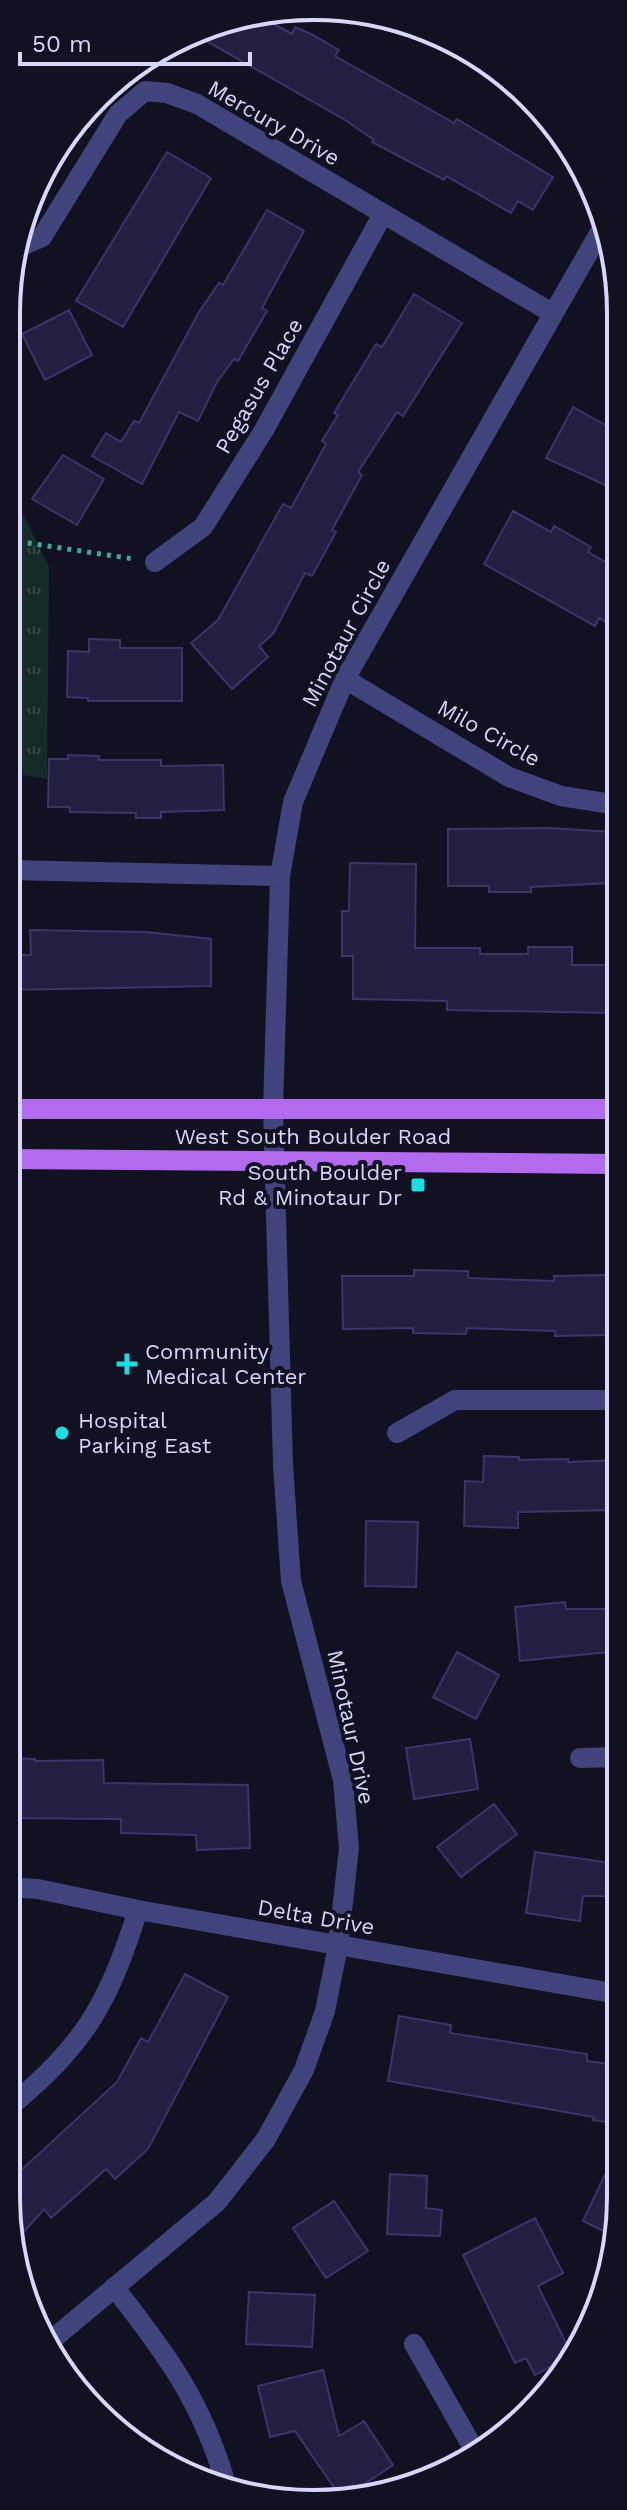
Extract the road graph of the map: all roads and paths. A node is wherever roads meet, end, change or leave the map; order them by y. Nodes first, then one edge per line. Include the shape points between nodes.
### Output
1 (383, 214) junction
2 (597, 237) edge
3 (29, 243) edge
4 (552, 313) junction
5 (20, 542) edge
6 (155, 562) joint
7 (345, 679) junction
8 (607, 803) edge
9 (20, 870) edge
10 (280, 876) junction
11 (20, 1109) edge
12 (273, 1109) junction
13 (607, 1109) edge
14 (20, 1159) edge
15 (276, 1159) junction
16 (607, 1164) edge
17 (607, 1400) edge
18 (397, 1433) dead end
19 (607, 1757) edge
20 (580, 1758) dead end
21 (20, 1888) edge
22 (138, 1910) junction
23 (338, 1946) junction
24 (607, 1992) edge
25 (20, 2098) edge
26 (114, 2287) junction
27 (56, 2337) edge
28 (414, 2344) dead end
29 (471, 2444) edge
30 (223, 2475) edge

1 - 3 street, Mercury Drive via 197,104 145,91 118,114 42,237
1 - 4 street, Mercury Drive
1 - 6 street, Pegasus Place via 264,430 203,527
2 - 4 street, Minotaur Circle
4 - 7 street, Minotaur Circle
5 - 6 path
7 - 8 street, Milo Circle via 509,777 561,796
7 - 10 street, Minotaur Circle via 293,802
9 - 10 street
10 - 12 street, Minotaur Circle
11 - 12 main road, West South Boulder Road
12 - 13 main road, West South Boulder Road
12 - 15 street, Minotaur Drive
14 - 15 main road, West South Boulder Road
15 - 16 main road, West South Boulder Road
15 - 23 street, Minotaur Drive via 291,1581 343,1780 349,1848
17 - 18 street via 455,1400
19 - 20 street
21 - 22 street, Delta Drive
22 - 23 street, Delta Drive
22 - 25 street via 116,1980 88,2028 53,2071
23 - 24 street, Delta Drive
23 - 26 street, Minotaur Drive via 325,2011 304,2070 266,2139 217,2202
26 - 27 street, Minotaur Drive
26 - 30 street via 170,2359 213,2438
28 - 29 street

